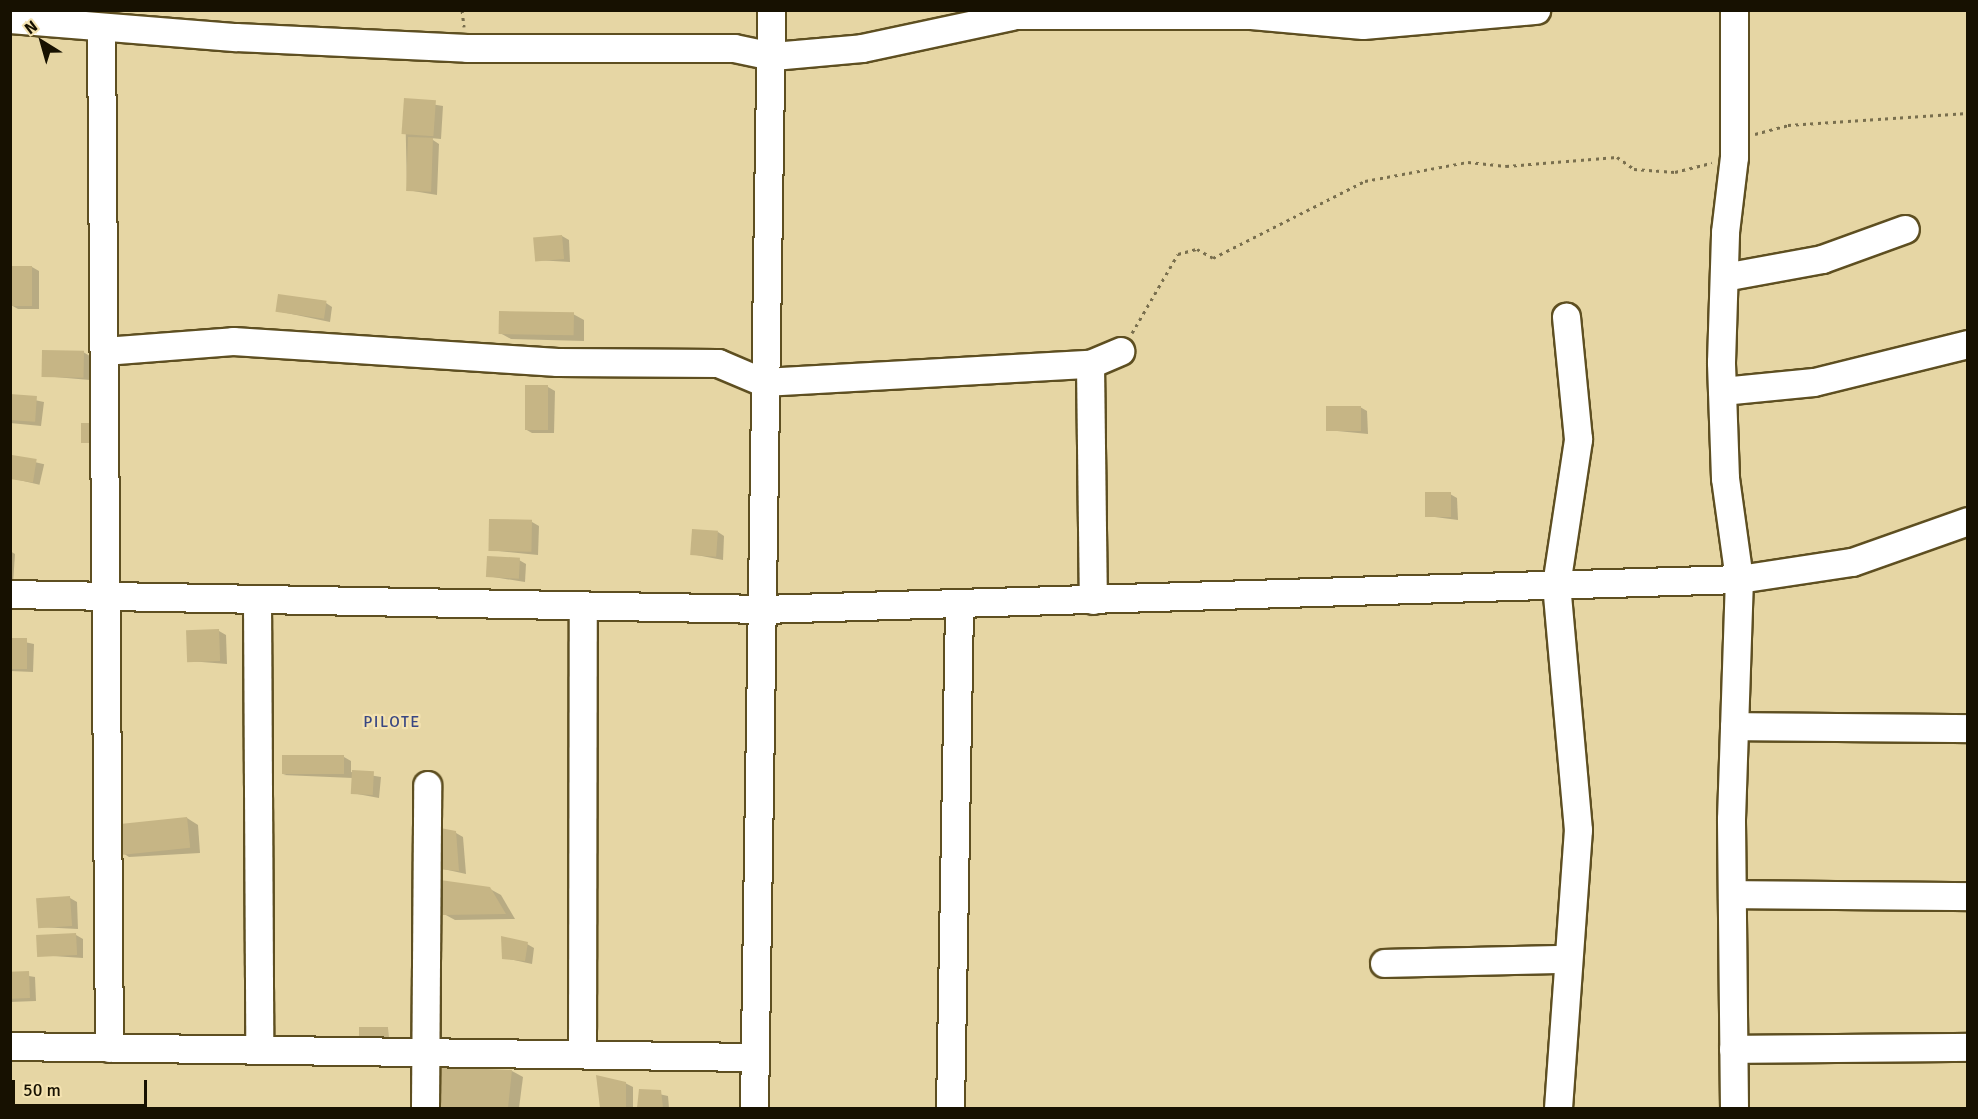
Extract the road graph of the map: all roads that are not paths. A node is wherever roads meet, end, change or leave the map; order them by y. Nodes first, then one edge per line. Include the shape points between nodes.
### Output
1 (771, 10) edge
2 (1536, 10) edge
3 (1734, 10) edge
4 (1252, 13) edge
5 (10, 19) edge
6 (101, 31) junction
7 (773, 56) junction
8 (1905, 229) dead end
9 (1724, 277) junction
10 (1566, 316) dead end
11 (1968, 344) edge
12 (104, 351) junction
13 (1120, 351) road end
14 (1090, 364) junction
15 (763, 382) junction
16 (1722, 391) junction
17 (1968, 520) edge
18 (1739, 579) junction
19 (1556, 585) junction
20 (10, 594) edge
21 (105, 596) junction
22 (257, 599) junction
23 (1093, 600) junction
24 (959, 605) junction
25 (583, 606) junction
26 (763, 609) junction
27 (1734, 726) junction
28 (1968, 728) edge
29 (427, 784) dead end
30 (1732, 894) junction
31 (1968, 896) edge
32 (1566, 959) junction
33 (1384, 963) dead end
34 (10, 1047) edge
35 (1968, 1047) edge
36 (109, 1048) junction
37 (1733, 1049) junction
38 (259, 1050) junction
39 (425, 1052) junction
40 (582, 1054) junction
41 (753, 1057) junction
42 (425, 1108) edge
43 (754, 1108) edge
44 (950, 1108) edge
45 (1558, 1108) edge
46 (1734, 1108) edge

1 - 7 street
2 - 4 street via 1362,25
3 - 9 street via 1735,148
4 - 7 street via 1016,15 862,48
5 - 6 street
6 - 7 street via 467,48 734,48
6 - 12 street
7 - 15 street
8 - 9 street via 1822,259
9 - 16 street
10 - 19 street via 1578,439
11 - 16 street via 1814,382
12 - 15 street via 233,341 557,362 718,363
12 - 21 street
13 - 14 street
14 - 15 street
14 - 23 street
15 - 26 street
16 - 18 street via 1725,478
17 - 18 street via 1852,562
18 - 19 street
18 - 27 street
19 - 23 street
19 - 32 street via 1565,721 1576,768 1578,830
20 - 21 street
21 - 22 street
21 - 36 street
22 - 25 street
22 - 38 street
23 - 24 street
24 - 26 street
24 - 44 street
25 - 26 street
25 - 40 street
26 - 41 street
27 - 28 street
27 - 30 street
29 - 39 street
30 - 31 street
30 - 37 street
32 - 33 street
32 - 45 street
34 - 36 street
35 - 37 street
36 - 38 street
37 - 46 street
38 - 39 street
39 - 40 street
39 - 42 street
40 - 41 street
41 - 43 street

